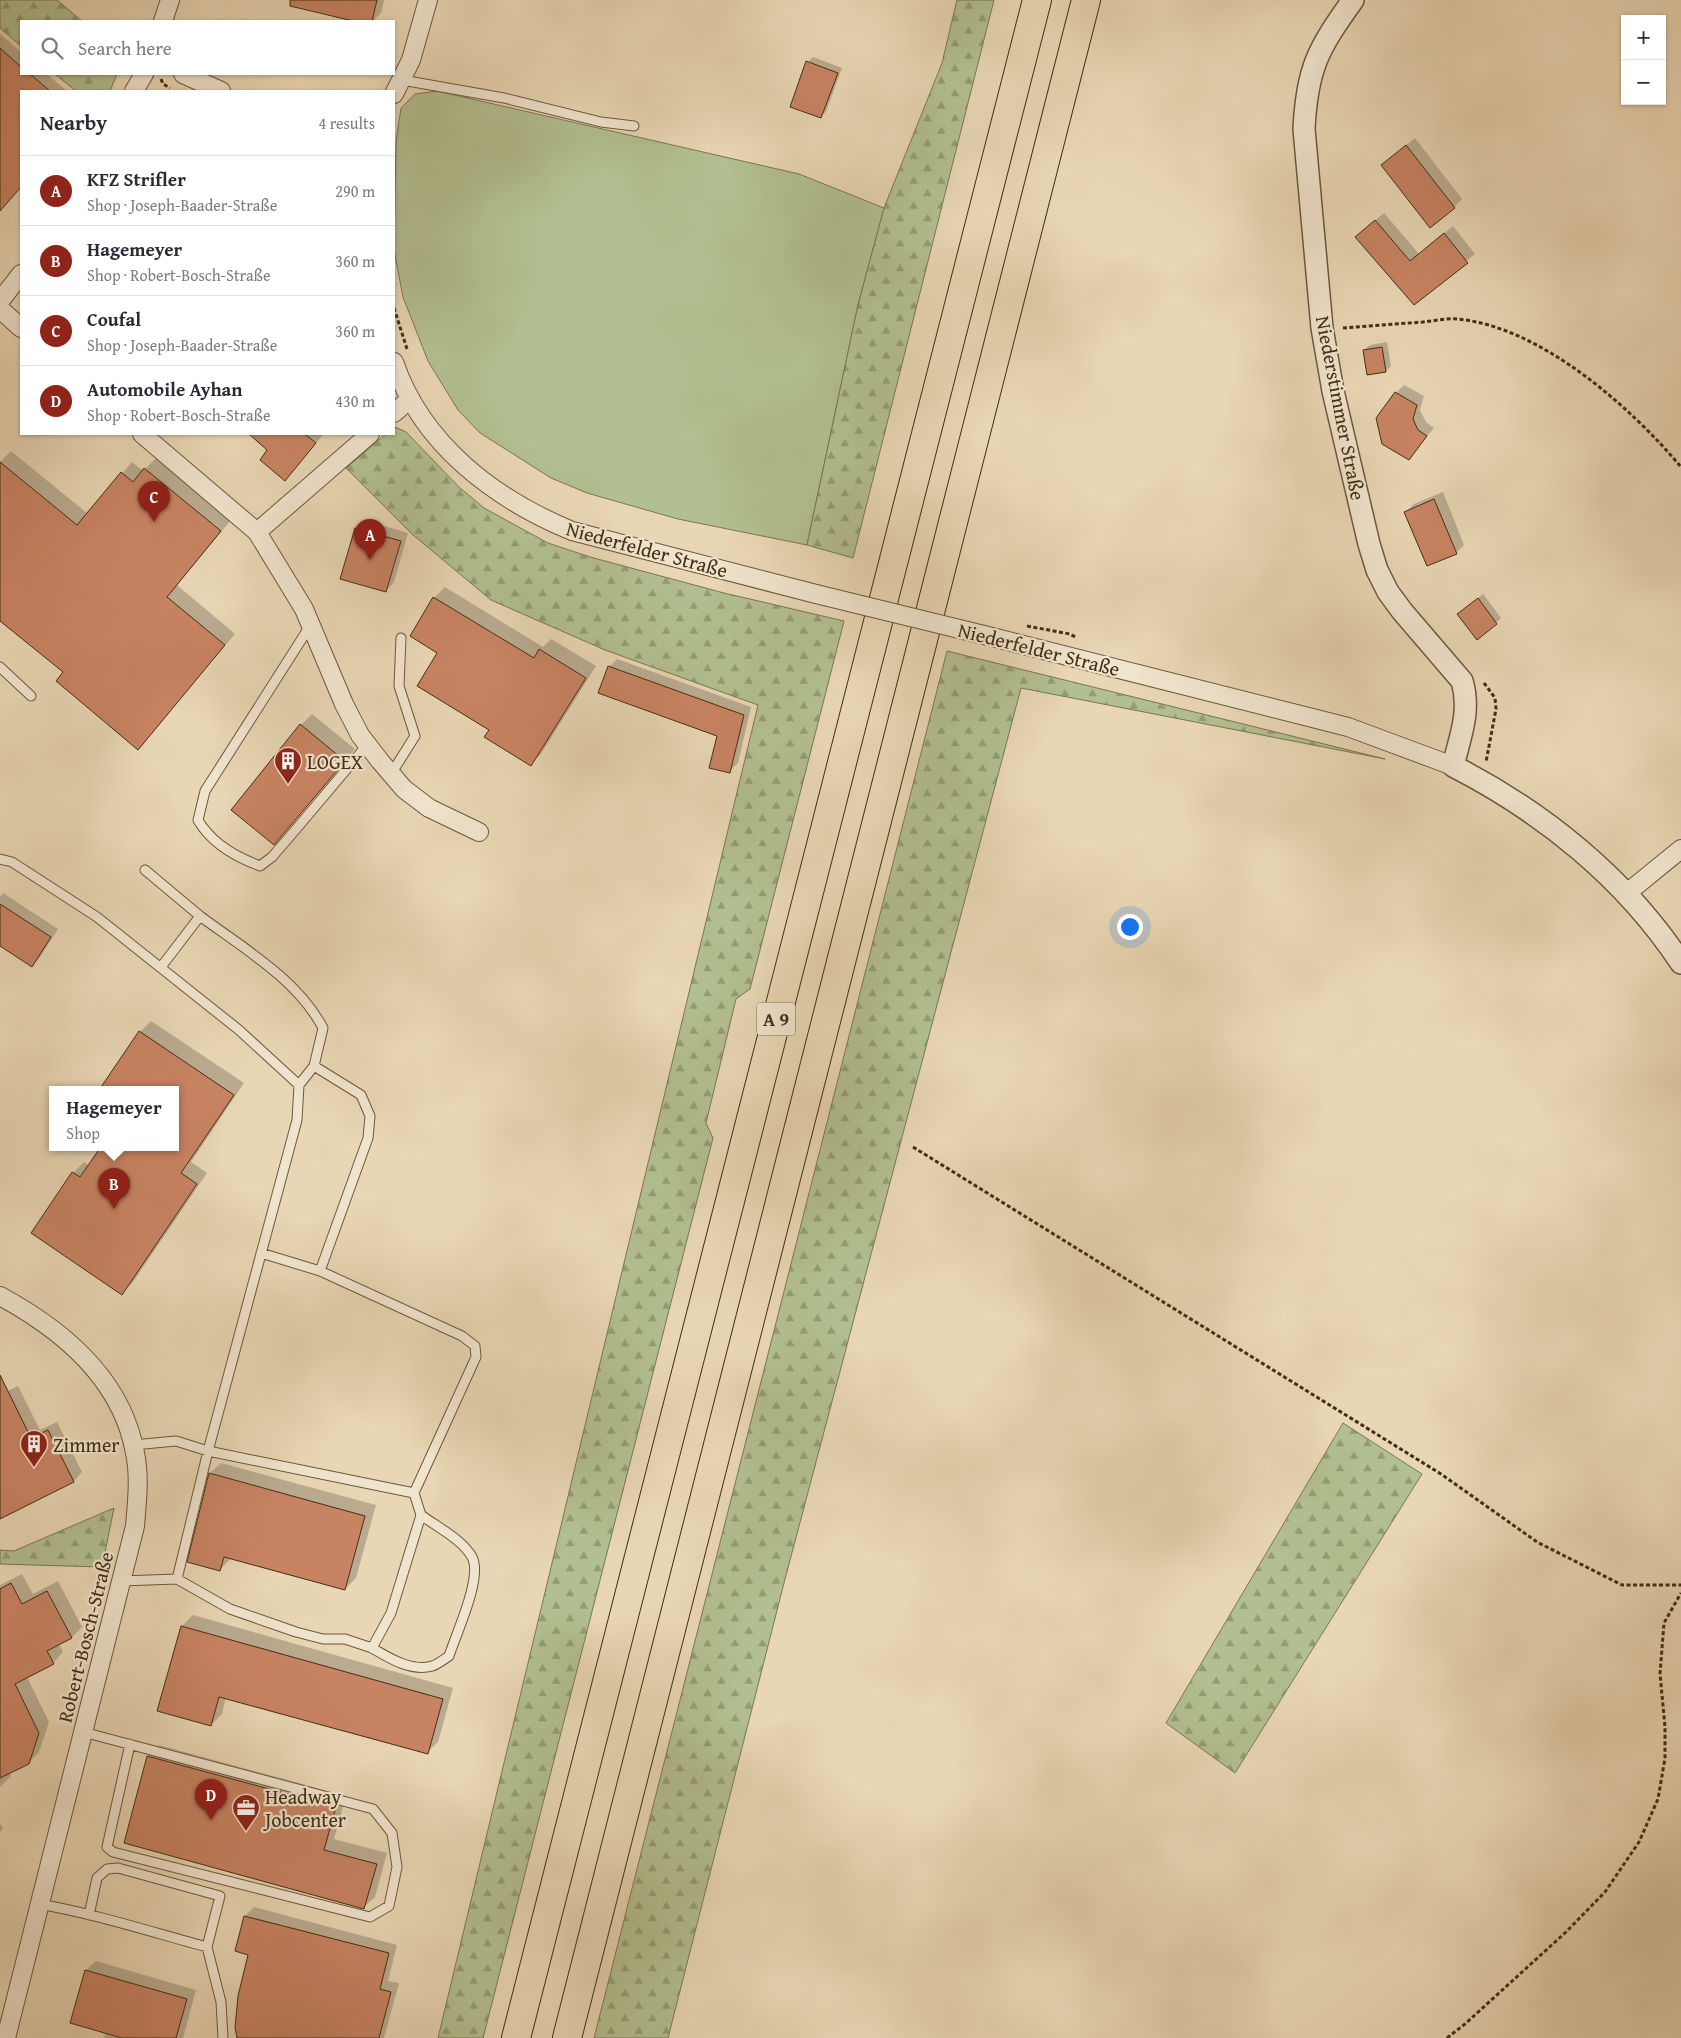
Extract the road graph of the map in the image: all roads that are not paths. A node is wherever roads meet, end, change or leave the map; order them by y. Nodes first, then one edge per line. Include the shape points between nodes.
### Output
1 (170, 0) edge
2 (428, 0) edge
3 (1037, 0) edge
4 (1086, 0) edge
5 (1353, 0) edge
6 (163, 20) edge
7 (143, 75) edge
8 (185, 75) edge
9 (398, 87) edge
10 (135, 90) edge
11 (219, 90) edge
12 (634, 126) dead end
13 (20, 275) edge
14 (0, 301) edge
15 (0, 309) edge
16 (20, 327) edge
17 (400, 356) edge
18 (410, 399) junction
19 (395, 412) edge
20 (143, 435) edge
21 (369, 435) edge
22 (257, 532) junction
23 (311, 625) junction
24 (401, 638) dead end
25 (0, 668) edge
26 (31, 696) dead end
27 (367, 745) junction
28 (1453, 766) junction
29 (391, 774) junction
30 (479, 832) dead end
31 (1681, 849) edge
32 (0, 859) edge
33 (145, 870) dead end
34 (1627, 894) junction
35 (200, 916) junction
36 (1681, 963) edge
37 (161, 967) junction
38 (314, 1066) junction
39 (299, 1085) junction
40 (261, 1253) junction
41 (320, 1272) junction
42 (0, 1296) edge
43 (133, 1445) junction
44 (208, 1451) junction
45 (414, 1493) junction
46 (421, 1515) junction
47 (177, 1580) junction
48 (121, 1581) junction
49 (372, 1648) junction
50 (83, 1732) junction
51 (130, 1744) junction
52 (39, 1904) junction
53 (88, 1915) junction
54 (207, 1947) junction
55 (6, 2038) edge
56 (223, 2038) edge
57 (516, 2038) edge
58 (567, 2038) edge

1 - 6 street
2 - 9 street via 418,38
3 - 57 highway, A 9
4 - 58 highway, A 9
5 - 28 street, Niederstimmer Straße via 1323,44 1312,70 1306,97 1306,158 1322,328 1346,448 1377,570 1402,611 1462,681 1466,695 1465,722
7 - 10 street
8 - 11 street
9 - 12 lane via 504,98 601,122
13 - 14 street
15 - 16 street
17 - 18 street, Niederfelder Straße
18 - 19 street
18 - 28 street, Niederfelder Straße, bridge via 442,444 459,461 503,496 572,531 1348,727
20 - 22 street
21 - 22 street
22 - 23 street via 285,574
23 - 27 street via 344,704
23 - 27 lane via 205,791 198,820 204,832 229,852 260,866 291,835
24 - 29 lane via 399,686 414,736
25 - 26 lane
27 - 29 street
28 - 34 street, Niederfelder Straße via 1529,809
29 - 30 street via 404,789 429,808
31 - 34 street
32 - 37 lane via 12,862 97,917
33 - 35 lane
34 - 36 street, Niederfelder Straße
35 - 37 lane
35 - 38 lane via 282,978 312,1008 323,1028
37 - 39 lane via 239,1030
38 - 39 lane
38 - 41 lane via 361,1095 370,1116 368,1138
39 - 40 lane via 297,1120
40 - 41 lane
40 - 44 lane
41 - 45 lane via 462,1336 475,1346 476,1357
42 - 43 street, Robert-Bosch-Straße via 55,1330 85,1356 109,1386
43 - 44 lane via 176,1441
43 - 48 street, Robert-Bosch-Straße via 138,1491 135,1526
44 - 45 lane
44 - 47 lane
45 - 46 lane
46 - 49 lane via 391,1613
46 - 49 lane via 463,1547 475,1565 475,1579 449,1656 431,1666 408,1665
47 - 48 lane
47 - 49 lane via 230,1609 296,1632 323,1639 346,1639
48 - 50 street, Robert-Bosch-Straße
50 - 51 lane
50 - 52 street, Robert-Bosch-Straße
51 - 51 lane via 374,1809 392,1833 397,1867 389,1906 370,1917 113,1852 107,1847
52 - 53 lane
52 - 55 street, Robert-Bosch-Straße
53 - 54 lane
53 - 54 lane via 97,1878 106,1869 127,1870 220,1896
54 - 56 lane via 221,2002

